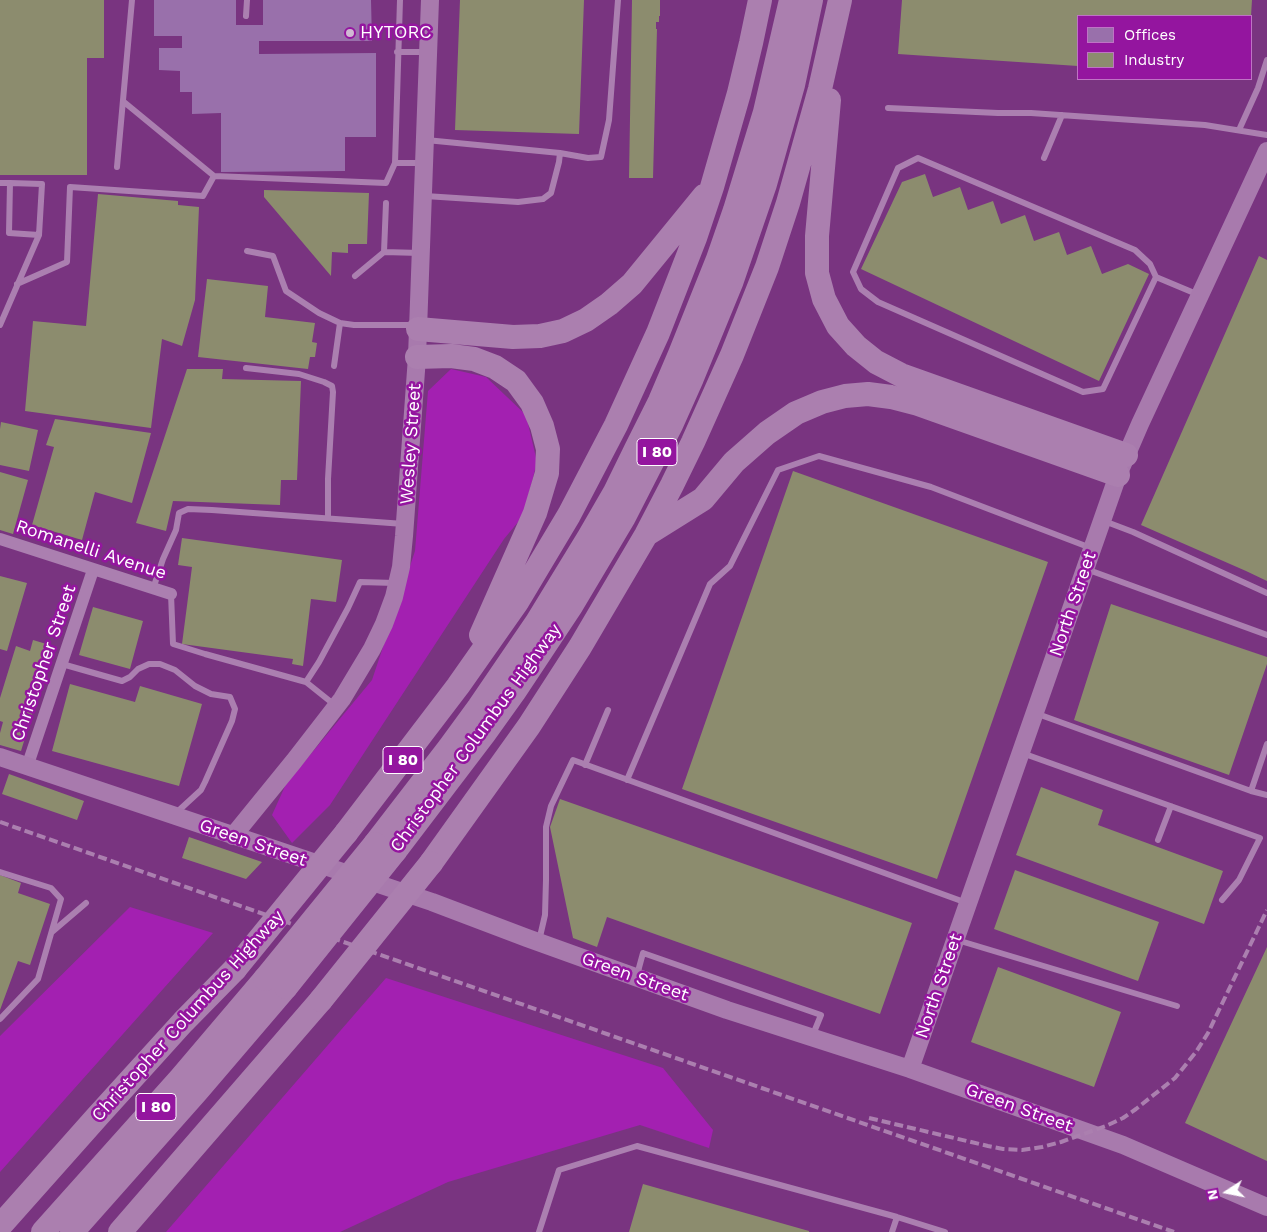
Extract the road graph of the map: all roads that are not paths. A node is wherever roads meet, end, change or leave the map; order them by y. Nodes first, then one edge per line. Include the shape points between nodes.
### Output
1 (132, 0) edge
2 (247, 0) edge
3 (400, 0) edge
4 (430, 0) edge
5 (618, 0) edge
6 (760, 0) edge
7 (791, 0) edge
8 (811, 0) edge
9 (838, 10) edge
10 (246, 16) dead end
11 (398, 52) junction
12 (428, 52) junction
13 (1267, 60) edge
14 (124, 102) junction
15 (888, 108) dead end
16 (1062, 115) junction
17 (1238, 130) junction
18 (1267, 135) edge
19 (425, 140) junction
20 (1267, 151) edge
21 (560, 153) junction
22 (1044, 158) dead end
23 (395, 163) junction
24 (424, 163) junction
25 (117, 167) dead end
26 (214, 176) junction
27 (0, 183) edge
28 (10, 183) junction
29 (712, 186) junction
30 (423, 196) junction
31 (386, 203) dead end
32 (39, 235) junction
33 (247, 251) dead end
34 (384, 252) junction
35 (421, 253) junction
36 (356, 276) dead end
37 (1156, 278) junction
38 (18, 284) junction
39 (1200, 296) junction
40 (340, 323) junction
41 (0, 325) edge
42 (418, 327) junction
43 (417, 356) junction
44 (334, 366) dead end
45 (246, 368) dead end
46 (1122, 465) junction
47 (328, 518) junction
48 (1102, 520) junction
49 (405, 524) junction
50 (646, 535) junction
51 (0, 539) edge
52 (1092, 548) junction
53 (1085, 568) junction
54 (93, 570) junction
55 (397, 583) junction
56 (153, 589) junction
57 (1267, 593) edge
58 (171, 594) joint
59 (1267, 634) edge
60 (62, 664) junction
61 (306, 682) junction
62 (458, 686) junction
63 (336, 706) junction
64 (608, 710) dead end
65 (1035, 713) junction
66 (1267, 744) edge
67 (1021, 753) junction
68 (0, 757) edge
69 (585, 765) junction
70 (27, 767) junction
71 (627, 780) junction
72 (1250, 790) junction
73 (1267, 795) edge
74 (1171, 806) junction
75 (174, 816) junction
76 (233, 836) junction
77 (1158, 840) dead end
78 (385, 847) junction
79 (0, 872) edge
80 (1222, 900) dead end
81 (86, 903) dead end
82 (968, 903) junction
83 (51, 933) junction
84 (955, 939) junction
85 (538, 942) junction
86 (636, 977) junction
87 (275, 983) junction
88 (1177, 1006) dead end
89 (0, 1019) edge
90 (812, 1038) junction
91 (910, 1069) junction
92 (26, 1197) junction
93 (1267, 1207) edge
94 (0, 1213) edge
95 (897, 1217) junction
96 (0, 1226) edge
97 (43, 1232) edge
98 (72, 1232) edge
99 (120, 1232) edge
100 (539, 1232) edge
101 (892, 1232) edge
102 (945, 1232) edge

1 - 14 lane
2 - 10 lane
3 - 11 lane
4 - 12 street, Wesley Street
5 - 21 lane via 609,120 601,157
6 - 29 highway, Christopher Columbus Highway / I 80 via 739,93
7 - 78 highway, Christopher Columbus Highway / I 80 via 745,178 721,251 660,401 589,537 537,622
8 - 78 highway, Christopher Columbus Highway / I 80 via 790,94 762,192 728,290 671,425 624,517 543,650 484,734
9 - 46 highway via 817,244 818,273 824,299 838,326 869,357 901,375
9 - 50 highway, Christopher Columbus Highway / I 80 via 809,134 767,267 694,442
11 - 12 lane
11 - 23 lane
12 - 19 street, Wesley Street
13 - 17 lane
14 - 25 lane
14 - 26 lane
15 - 16 lane
16 - 17 lane
16 - 22 lane
17 - 18 lane
19 - 21 lane
19 - 24 street, Wesley Street
20 - 39 street, North Street via 1259,176
21 - 30 lane via 551,193 543,199 518,202
23 - 24 lane
23 - 26 lane via 386,183
24 - 30 street, Wesley Street
26 - 38 lane via 203,196 70,187 67,262
27 - 28 lane
28 - 32 lane via 9,233
28 - 32 lane via 42,184
29 - 42 highway via 632,284 586,320 564,331 514,337
29 - 62 highway, Christopher Columbus Highway / I 80 via 671,302 616,425 544,558
30 - 35 street, Wesley Street
31 - 34 lane
32 - 38 lane
33 - 40 lane via 273,256 286,291 319,314
34 - 35 lane
34 - 36 lane
35 - 42 street, Wesley Street
37 - 37 lane via 1150,264 1135,250 918,158 898,168 853,272 861,289 878,302 1083,392 1103,389
37 - 39 lane
38 - 41 lane
39 - 46 street, North Street
40 - 42 lane
40 - 44 lane
42 - 43 street, Wesley Street
43 - 49 street, Wesley Street
43 - 62 highway via 474,359 496,367 516,382 532,403 548,449 547,473 535,513
45 - 47 lane via 299,374 332,386
46 - 48 street, North Street
46 - 50 highway via 891,397 845,396 796,413 767,433 734,462 703,499
47 - 49 lane
47 - 56 lane via 188,509 179,513 176,530 162,559
48 - 52 street, North Street
48 - 57 lane
49 - 55 street, Wesley Street
50 - 99 highway, Christopher Columbus Highway / I 80, bridge via 529,726 430,863 321,1000
51 - 54 street, Romanelli Avenue
52 - 53 street, North Street
52 - 71 lane via 931,487 819,456 778,470 730,566 710,584
53 - 59 lane
53 - 65 street, North Street
54 - 56 street, Romanelli Avenue
54 - 60 street, Christopher Street
55 - 61 lane via 360,582
55 - 63 street, Wesley Street via 372,649
56 - 58 street, Romanelli Avenue
58 - 61 lane via 173,644
60 - 70 street, Christopher Street
60 - 75 lane via 122,681 149,664 160,664 211,694 230,697 235,709 232,721 205,782
61 - 63 lane
62 - 92 highway, Christopher Columbus Highway / I 80, bridge via 346,833 235,969 183,1022
63 - 76 street, Wesley Street
64 - 69 lane
65 - 67 street, North Street
65 - 72 lane
66 - 72 lane
67 - 74 lane
67 - 82 street, North Street
68 - 70 street, Green Street
69 - 71 lane
69 - 85 lane via 573,760 548,820 544,915
70 - 75 street, Green Street
71 - 82 lane
72 - 73 lane
74 - 77 lane
74 - 80 lane via 1260,838 1239,880
75 - 76 street, Green Street
76 - 85 street, Green Street via 432,902
78 - 87 highway, Christopher Columbus Highway / I 80, bridge
79 - 83 lane via 51,888 61,898
81 - 83 lane
82 - 84 street, North Street
83 - 89 lane via 38,979
84 - 88 lane
84 - 91 street, North Street
85 - 86 street, Green Street
86 - 90 street, Green Street
86 - 90 lane via 643,953 821,1015
87 - 97 highway, Christopher Columbus Highway / I 80 via 180,1079
87 - 98 highway, Christopher Columbus Highway / I 80 via 197,1091
90 - 91 street, Green Street
91 - 93 street, Green Street via 1123,1145
92 - 94 highway
92 - 96 highway, Christopher Columbus Highway / I 80
95 - 100 lane via 637,1146 559,1170
95 - 101 lane
95 - 102 lane

